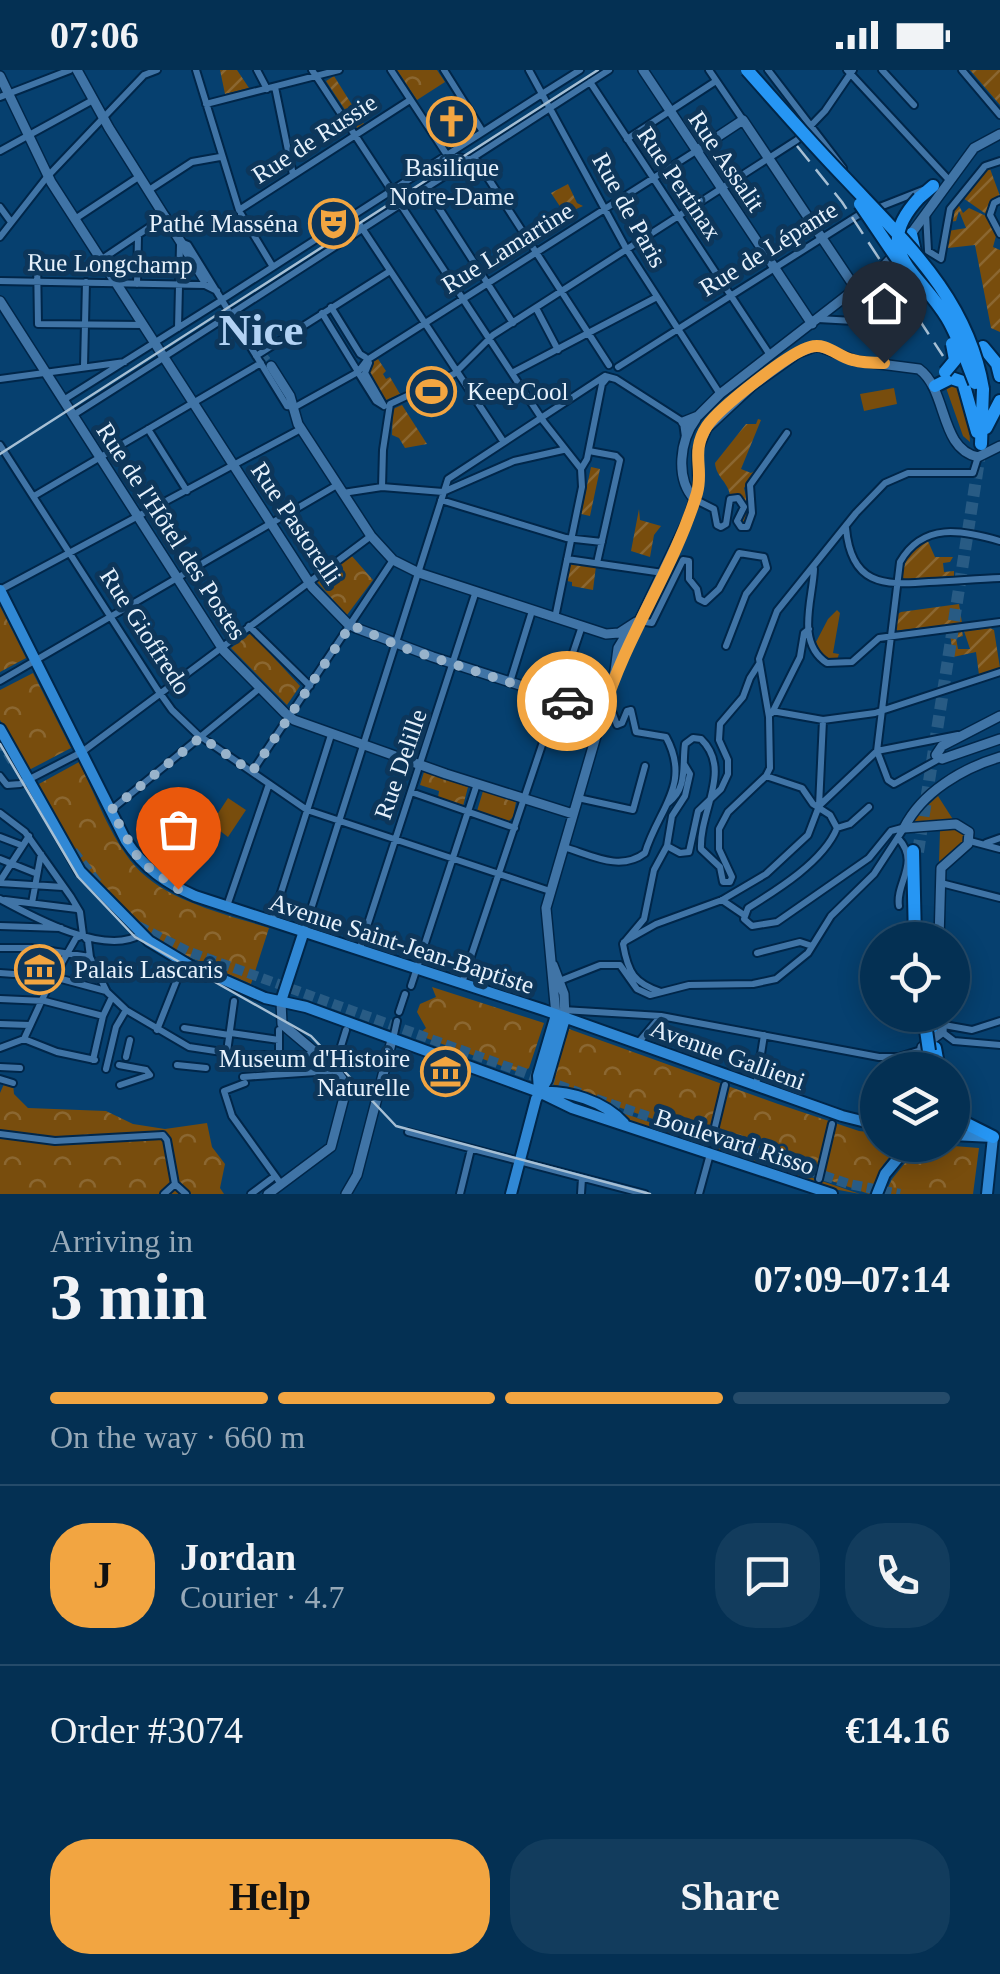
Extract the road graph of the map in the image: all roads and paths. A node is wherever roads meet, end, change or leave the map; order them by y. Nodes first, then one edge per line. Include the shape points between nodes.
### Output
1 (70, 70) edge
2 (78, 70) edge
3 (157, 70) edge
4 (196, 70) edge
5 (257, 70) edge
6 (339, 70) edge
7 (391, 70) edge
8 (444, 70) edge
9 (529, 70) edge
10 (580, 70) edge
11 (609, 70) edge
12 (643, 70) edge
13 (709, 70) edge
14 (738, 70) edge
15 (748, 70) edge
16 (768, 70) edge
17 (882, 70) edge
18 (962, 70) edge
19 (850, 71) edge
20 (144, 72) edge
21 (314, 73) edge
22 (0, 76) edge
23 (716, 81) junction
24 (590, 82) junction
25 (271, 88) junction
26 (543, 93) junction
27 (4, 96) edge
28 (410, 100) junction
29 (94, 102) junction
30 (119, 103) junction
31 (206, 104) junction
32 (914, 105) dead end
33 (669, 110) junction
34 (1000, 115) edge
35 (104, 119) junction
36 (743, 120) junction
37 (811, 126) junction
38 (483, 132) junction
39 (1000, 134) edge
40 (28, 136) junction
41 (355, 136) junction
42 (626, 140) junction
43 (0, 151) edge
44 (696, 151) junction
45 (450, 156) junction
46 (220, 158) junction
47 (769, 158) junction
48 (472, 160) junction
49 (1000, 160) edge
50 (294, 175) junction
51 (140, 176) junction
52 (48, 177) junction
53 (654, 179) junction
54 (935, 187) junction
55 (426, 188) junction
56 (721, 189) junction
57 (149, 190) junction
58 (392, 190) junction
59 (1000, 200) edge
60 (402, 204) junction
61 (0, 207) edge
62 (866, 207) junction
63 (604, 210) junction
64 (240, 212) junction
65 (926, 212) junction
66 (166, 216) junction
67 (679, 217) junction
68 (75, 219) junction
69 (12, 223) junction
70 (361, 227) junction
71 (1000, 234) edge
72 (910, 235) junction
73 (138, 236) junction
74 (0, 237) edge
75 (822, 237) junction
76 (181, 241) junction
77 (627, 250) junction
78 (536, 253) junction
79 (37, 259) dead end
80 (102, 259) junction
81 (273, 267) junction
82 (774, 267) junction
83 (390, 270) junction
84 (928, 276) dead end
85 (204, 280) dead end
86 (0, 281) edge
87 (36, 282) junction
88 (86, 282) junction
89 (119, 284) junction
90 (137, 284) junction
91 (488, 284) junction
92 (180, 285) junction
93 (856, 289) junction
94 (216, 291) junction
95 (561, 292) junction
96 (731, 295) junction
97 (657, 296) junction
98 (463, 299) junction
99 (221, 300) junction
100 (0, 301) edge
101 (331, 307) junction
102 (536, 308) junction
103 (868, 308) junction
104 (322, 312) junction
105 (854, 321) junction
106 (906, 321) dead end
107 (512, 322) junction
108 (815, 322) junction
109 (424, 324) junction
110 (145, 325) junction
111 (876, 326) junction
112 (85, 328) junction
113 (178, 328) junction
114 (676, 329) junction
115 (588, 334) junction
116 (490, 340) junction
117 (156, 343) junction
118 (983, 348) dead end
119 (558, 350) junction
120 (770, 356) junction
121 (124, 362) junction
122 (262, 362) junction
123 (609, 365) junction
124 (84, 366) junction
125 (618, 368) junction
126 (456, 370) junction
127 (45, 372) junction
128 (512, 373) junction
129 (1000, 376) edge
130 (0, 378) edge
131 (609, 378) junction
132 (932, 382) junction
133 (979, 386) junction
134 (720, 394) junction
135 (1000, 401) edge
136 (194, 402) junction
137 (69, 407) junction
138 (290, 407) junction
139 (540, 416) junction
140 (698, 416) junction
141 (683, 422) junction
142 (297, 428) junction
143 (148, 429) junction
144 (787, 434) dead end
145 (685, 437) junction
146 (503, 441) junction
147 (979, 442) junction
148 (0, 445) edge
149 (1000, 446) edge
150 (563, 450) junction
151 (589, 451) junction
152 (98, 456) junction
153 (234, 466) junction
154 (581, 468) junction
155 (382, 487) junction
156 (340, 489) junction
157 (187, 491) junction
158 (34, 496) junction
159 (442, 496) junction
160 (694, 499) junction
161 (138, 517) junction
162 (271, 524) junction
163 (846, 526) junction
164 (371, 536) junction
165 (571, 538) junction
166 (1000, 541) edge
167 (602, 542) junction
168 (71, 553) junction
169 (567, 559) junction
170 (394, 560) junction
171 (597, 563) junction
172 (813, 568) junction
173 (419, 573) junction
174 (662, 573) junction
175 (179, 578) junction
176 (1000, 578) edge
177 (308, 581) junction
178 (896, 584) junction
179 (0, 590) edge
180 (476, 591) junction
181 (532, 611) junction
182 (112, 618) junction
183 (554, 618) junction
184 (638, 621) junction
185 (1000, 622) edge
186 (351, 625) junction
187 (249, 626) junction
188 (582, 626) junction
189 (809, 629) junction
190 (606, 634) junction
191 (890, 636) junction
192 (396, 644) junction
193 (726, 646) dead end
194 (222, 647) junction
195 (618, 648) junction
196 (36, 662) junction
197 (760, 663) junction
198 (453, 664) junction
199 (615, 671) junction
200 (1000, 672) edge
201 (0, 681) edge
202 (510, 682) junction
203 (310, 686) junction
204 (260, 688) junction
205 (160, 694) junction
206 (560, 698) junction
207 (603, 712) junction
208 (881, 712) junction
209 (771, 714) junction
210 (1000, 716) edge
211 (289, 717) junction
212 (823, 720) junction
213 (0, 729) edge
214 (331, 735) junction
215 (966, 736) junction
216 (201, 737) junction
217 (1000, 739) edge
218 (363, 746) junction
219 (82, 752) junction
220 (876, 752) junction
221 (1000, 757) edge
222 (939, 759) junction
223 (683, 763) junction
224 (421, 765) junction
225 (645, 766) dead end
226 (252, 772) junction
227 (0, 776) edge
228 (766, 776) junction
229 (28, 780) junction
230 (269, 784) junction
231 (477, 784) junction
232 (411, 792) junction
233 (578, 798) junction
234 (524, 799) junction
235 (668, 802) junction
236 (708, 804) junction
237 (818, 806) junction
238 (869, 807) dead end
239 (111, 810) junction
240 (306, 810) junction
241 (468, 812) junction
242 (0, 813) edge
243 (573, 814) junction
244 (338, 822) junction
245 (515, 828) junction
246 (837, 828) junction
247 (901, 833) junction
248 (29, 835) junction
249 (0, 837) edge
250 (1000, 838) edge
251 (970, 841) junction
252 (395, 842) junction
253 (985, 843) junction
254 (20, 845) junction
255 (667, 846) junction
256 (563, 847) junction
257 (1000, 849) edge
258 (916, 852) tunnel mouth
259 (42, 853) junction
260 (0, 859) edge
261 (452, 860) junction
262 (9, 863) junction
263 (35, 873) junction
264 (499, 875) junction
265 (1, 878) edge
266 (940, 882) junction
267 (33, 886) junction
268 (64, 887) junction
269 (550, 891) junction
270 (0, 898) edge
271 (1000, 898) edge
272 (722, 900) junction
273 (32, 903) junction
274 (899, 906) dead end
275 (226, 907) junction
276 (78, 910) junction
277 (744, 916) junction
278 (272, 921) junction
279 (919, 922) edge
280 (939, 922) edge
281 (0, 926) edge
282 (62, 928) junction
283 (304, 931) junction
284 (140, 934) junction
285 (83, 936) junction
286 (624, 942) junction
287 (812, 946) junction
288 (0, 948) edge
289 (360, 948) junction
290 (68, 953) junction
291 (757, 953) dead end
292 (90, 956) junction
293 (184, 961) junction
294 (417, 967) junction
295 (206, 972) dead end
296 (0, 973) edge
297 (54, 977) junction
298 (556, 982) junction
299 (462, 983) junction
300 (247, 990) junction
301 (663, 992) junction
302 (110, 994) junction
303 (0, 999) edge
304 (41, 1000) junction
305 (259, 1000) junction
306 (234, 1002) dead end
307 (280, 1007) junction
308 (126, 1010) junction
309 (400, 1013) dead end
310 (561, 1014) junction
311 (103, 1016) junction
312 (661, 1016) junction
313 (1000, 1021) edge
314 (398, 1022) dead end
315 (0, 1024) edge
316 (30, 1026) junction
317 (184, 1028) dead end
318 (279, 1030) dead end
319 (346, 1030) dead end
320 (970, 1030) edge
321 (160, 1031) junction
322 (933, 1032) edge
323 (945, 1032) edge
324 (230, 1034) junction
325 (764, 1035) junction
326 (24, 1039) junction
327 (130, 1040) dead end
328 (279, 1040) junction
329 (392, 1040) junction
330 (638, 1043) junction
331 (1000, 1044) edge
332 (0, 1048) edge
333 (929, 1050) joint
334 (227, 1052) junction
335 (280, 1055) junction
336 (338, 1056) dead end
337 (126, 1057) dead end
338 (105, 1063) junction
339 (176, 1064) dead end
340 (0, 1067) edge
341 (20, 1068) dead end
342 (202, 1068) dead end
343 (330, 1071) dead end
344 (311, 1073) junction
345 (0, 1079) edge
346 (14, 1082) dead end
347 (120, 1085) dead end
348 (725, 1085) dead end
349 (756, 1086) junction
350 (539, 1092) junction
351 (561, 1102) junction
352 (606, 1114) dead end
353 (860, 1119) edge
354 (970, 1123) edge
355 (832, 1124) dead end
356 (627, 1126) junction
357 (408, 1132) dead end
358 (0, 1134) edge
359 (970, 1136) edge
360 (996, 1137) edge
361 (471, 1149) junction
362 (710, 1149) junction
363 (519, 1161) junction
364 (895, 1162) edge
365 (276, 1181) junction
366 (596, 1182) junction
367 (175, 1184) junction
368 (581, 1186) edge
369 (818, 1188) edge
370 (351, 1191) edge
371 (640, 1193) edge
372 (164, 1194) edge
373 (186, 1194) edge
374 (251, 1194) edge
375 (268, 1194) edge
376 (460, 1194) edge
377 (511, 1194) edge
378 (598, 1194) edge
379 (699, 1194) edge
380 (832, 1194) edge
381 (880, 1194) edge
382 (987, 1194) edge

1 - 27 street
2 - 29 main road
3 - 20 street
4 - 31 street
5 - 25 street
6 - 21 street
7 - 28 street
8 - 38 street
9 - 26 street, Rue de Paris
10 - 26 street
11 - 24 street
12 - 33 main road, Rue Assalit
13 - 23 street
14 - 62 highway, bridge
15 - 133 highway, bridge via 934,274 963,321
16 - 37 street
17 - 32 street
18 - 34 street
19 - 37 street
19 - 54 street
20 - 30 street
21 - 25 street
21 - 41 street
22 - 27 main road, Rue Pastorelli
23 - 33 street
23 - 36 street
24 - 42 street, Rue Pertinax
24 - 48 street
25 - 31 street
25 - 50 street
26 - 38 street
26 - 63 street, Rue de Paris
27 - 40 main road, Rue Pastorelli
28 - 41 street, Rue de Russie
28 - 45 street
29 - 30 street
29 - 35 main road
29 - 40 street
30 - 35 street
31 - 46 street
33 - 42 street
33 - 44 main road, Rue Assalit
35 - 51 main road
35 - 52 street
36 - 44 main road, Rue Lamartine
36 - 47 main road
37 - 47 street
37 - 62 street
38 - 45 street
39 - 54 main road via 974,148
40 - 43 street
40 - 52 main road, Rue Pastorelli
41 - 50 street, Rue de Russie
41 - 58 street
42 - 53 street, Rue Pertinax
44 - 53 street, Rue Lamartine
44 - 56 main road, Rue Assalit
45 - 48 street
45 - 58 street
46 - 57 street via 192,162
46 - 64 street
47 - 56 street
47 - 75 main road
48 - 55 street
48 - 78 street
49 - 65 street via 980,170 950,208 941,259 928,252
50 - 64 street, Rue de Russie
51 - 57 main road
51 - 68 street
52 - 68 main road, Rue Pastorelli
52 - 69 street
53 - 63 street, Rue Lamartine
53 - 67 street, Rue Pertinax
54 - 62 street, Rue de Lépante
54 - 65 main road
54 - 133 highway, bridge via 901,220 898,249 946,316
55 - 60 street
55 - 91 street
56 - 67 street
56 - 82 main road, Rue Assalit
57 - 66 main road
58 - 60 street
58 - 81 street
59 - 71 street via 990,215
60 - 70 street
60 - 98 street
61 - 69 street
62 - 72 street
62 - 72 street
62 - 75 street, Rue de Lépante
62 - 132 highway, bridge via 950,340 955,360
62 - 133 highway, bridge via 946,302
63 - 77 street, Rue de Paris
63 - 78 street, Rue Lamartine
64 - 81 street
65 - 72 main road
66 - 73 street
66 - 76 main road
67 - 77 street
67 - 96 street, Rue Pertinax
68 - 80 main road, Rue Pastorelli
69 - 74 street
70 - 83 street
70 - 137 street via 165,356
72 - 84 highway
72 - 93 main road
73 - 80 street
73 - 90 street
75 - 82 street, Rue de Lépante
75 - 93 main road
76 - 85 main road
76 - 92 street
76 - 94 street
77 - 95 street
77 - 97 street, Rue de Paris
78 - 91 street, Rue Lamartine
78 - 95 street
79 - 87 street
80 - 89 main road, Rue Pastorelli
81 - 99 street
82 - 96 street, Rue de Lépante
82 - 108 main road, Rue Assalit
83 - 101 street
83 - 109 street
86 - 87 street, Rue Longchamp
87 - 88 street, Rue Longchamp
87 - 112 street via 36,322
88 - 89 street, Rue Longchamp
88 - 112 street
89 - 90 street, Rue Longchamp
89 - 110 main road, Rue Pastorelli
90 - 92 street, Rue Longchamp
91 - 98 street, Rue Lamartine
91 - 107 street
92 - 94 street, Rue Longchamp
92 - 113 street
93 - 103 street
93 - 108 main road
94 - 99 street
95 - 102 street
95 - 115 street
96 - 114 street, Rue de Lépante
96 - 120 street, Rue Pertinax
97 - 114 street, Rue de Paris
97 - 115 street
98 - 109 street, Rue Lamartine
98 - 116 street
99 - 113 street
99 - 122 street
100 - 127 main road, Rue de l'Hôtel des Postes
101 - 104 street
101 - 104 street via 367,360 365,372 384,406
102 - 107 street
102 - 119 street
103 - 105 street
103 - 111 street
104 - 122 street
105 - 108 street
105 - 111 street
106 - 111 street
107 - 116 street
108 - 120 main road
109 - 126 street
109 - 138 street, Rue Lamartine via 358,372
110 - 112 street
110 - 117 main road, Rue Pastorelli
112 - 124 street
113 - 117 street
114 - 125 street, Rue de Lépante
114 - 134 street, Rue de Paris
115 - 119 street
115 - 123 street
116 - 126 street
116 - 128 street
117 - 121 street
117 - 136 main road, Rue Pastorelli
118 - 129 highway
119 - 128 street
120 - 134 main road
121 - 124 street
121 - 137 street
122 - 136 street
122 - 138 main road
123 - 125 street
123 - 131 street
124 - 127 street
125 - 131 street
126 - 146 street
126 - 155 street via 388,407
127 - 130 street
127 - 137 main road, Rue de l'Hôtel des Postes
128 - 139 street
131 - 139 street
131 - 141 street
131 - 151 street via 602,384
132 - 147 highway via 963,382
132 - 147 main road via 957,444 966,454
132 - 160 main road via 906,364 856,361 824,346 804,349 707,428 697,451
133 - 147 highway
134 - 140 main road
135 - 147 highway
136 - 143 street
136 - 153 main road, Rue Pastorelli
137 - 152 main road, Rue de l'Hôtel des Postes
138 - 142 main road
139 - 146 street
139 - 150 street
140 - 141 main road
140 - 145 main road
141 - 145 street
142 - 153 street
142 - 156 main road
143 - 152 street
143 - 157 street
144 - 160 street via 750,485 747,527 737,521 744,507 738,498 728,503 721,527 714,508
145 - 160 main road via 683,467
146 - 159 street via 451,475
147 - 149 main road
147 - 163 street via 971,474 916,473 890,480
148 - 158 street, Rue Gioffredo
150 - 154 street
150 - 159 street via 514,461
151 - 154 street
151 - 167 street via 620,460
152 - 158 street
152 - 161 main road, Rue de l'Hôtel des Postes
153 - 157 street
153 - 162 main road, Rue Pastorelli
154 - 165 street
155 - 156 street
155 - 159 street
156 - 162 street
156 - 164 main road
157 - 161 street
158 - 168 street, Rue Gioffredo
159 - 165 street via 461,508
159 - 173 street
160 - 174 main road
161 - 168 street
161 - 175 main road, Rue de l'Hôtel des Postes
162 - 175 street
162 - 177 main road, Rue Pastorelli
163 - 172 street
163 - 178 street via 858,567 876,581
164 - 170 main road
164 - 177 street
165 - 167 street
165 - 169 street
166 - 178 street via 928,534 905,554
167 - 171 street
168 - 179 street
168 - 182 street, Rue Gioffredo
169 - 171 street
169 - 183 street
170 - 173 main road
170 - 186 street
171 - 174 street
172 - 189 street
172 - 197 street via 777,610
173 - 180 main road
173 - 192 street
174 - 184 main road
175 - 182 street
175 - 194 main road, Rue de l'Hôtel des Postes
176 - 178 street
177 - 186 main road, Rue Pastorelli
177 - 187 street
178 - 191 street
179 - 196 main road, Avenue Saint-Jean-Baptiste
180 - 181 main road
180 - 198 street, Rue Delille
181 - 183 main road
181 - 202 street
182 - 196 street
182 - 205 street, Rue Gioffredo
183 - 188 main road
184 - 190 main road
184 - 193 street via 652,623 683,560 690,563 698,598 706,602 739,553 764,557 768,566 746,594
184 - 195 main road
184 - 199 main road
185 - 191 street
186 - 192 main road, Rue Pastorelli
186 - 203 street
187 - 194 street
187 - 203 street
188 - 190 main road
188 - 206 street
189 - 191 street via 816,653 832,664 852,662 874,640
189 - 209 street
190 - 195 main road
191 - 208 street
192 - 198 main road, Rue Pastorelli
192 - 218 street
194 - 204 main road, Rue de l'Hôtel des Postes
194 - 205 street
195 - 199 main road
196 - 201 street
196 - 219 main road, Avenue Saint-Jean-Baptiste
197 - 209 street
197 - 236 street via 720,724 728,774
198 - 202 main road, Rue Pastorelli
198 - 224 street, Rue Delille
199 - 207 main road
200 - 208 street
202 - 206 main road, Rue Pastorelli
203 - 211 street
204 - 211 main road, Rue de l'Hôtel des Postes
204 - 216 street
205 - 216 street, Rue Gioffredo
205 - 219 street
206 - 207 main road, Rue Pastorelli
206 - 234 street
207 - 233 main road
207 - 235 street via 614,714 617,725 631,710 636,732 668,738 677,764
208 - 212 street
208 - 220 street
209 - 212 street
209 - 228 street
210 - 215 main road
211 - 214 main road, Rue de l'Hôtel des Postes
211 - 226 street
212 - 237 street
213 - 229 main road
214 - 218 main road, Rue de l'Hôtel des Postes
214 - 240 street
215 - 220 street
215 - 222 main road via 938,750
216 - 226 street, Rue Gioffredo
216 - 239 street
217 - 222 main road
218 - 224 main road, Rue de l'Hôtel des Postes
218 - 244 street
219 - 229 street
219 - 239 main road, Avenue Saint-Jean-Baptiste
220 - 222 street via 894,784
220 - 237 street
221 - 247 main road via 948,782 917,808
223 - 235 street via 678,796
223 - 236 street via 687,740 703,740 716,771
223 - 255 street via 688,786 672,816
224 - 231 main road, Rue de l'Hôtel des Postes
224 - 232 street, Rue Delille
225 - 233 street via 634,810
226 - 230 street, Rue Gioffredo
227 - 229 street via 10,786
228 - 236 street via 719,829 729,883 701,849
228 - 237 street via 794,783
229 - 284 main road via 80,871
230 - 240 street, Rue Gioffredo
230 - 275 street
231 - 234 main road, Rue de l'Hôtel des Postes
231 - 241 street
232 - 241 street
232 - 252 street, Rue Delille
233 - 243 main road
234 - 243 main road, Rue de l'Hôtel des Postes
234 - 245 street
235 - 256 street via 645,854 626,864
236 - 255 street via 698,812 689,852
237 - 246 street
237 - 272 street via 808,835 766,874
238 - 246 street
239 - 275 main road, Avenue Saint-Jean-Baptiste via 150,870
240 - 244 street, Rue Gioffredo
240 - 278 street
241 - 245 street
241 - 261 street
242 - 248 street
243 - 256 main road
244 - 252 street, Rue Gioffredo
244 - 283 street
245 - 264 street
246 - 277 street via 786,884
247 - 251 main road via 960,824
247 - 274 street via 907,874
247 - 277 street via 891,832 869,858 776,922 756,927
247 - 287 street
248 - 254 street
248 - 259 street
249 - 254 street
250 - 253 street
251 - 253 street
251 - 266 main road via 941,868
252 - 261 street, Rue Gioffredo
252 - 289 street, Rue Delille
253 - 257 street
254 - 262 street
255 - 286 street via 654,870 644,919
256 - 269 main road
258 - 279 highway
259 - 263 street
259 - 268 street
260 - 262 street
261 - 264 street, Rue Gioffredo
261 - 294 street
262 - 263 street
262 - 265 street
263 - 267 street
264 - 269 street, Rue Gioffredo
264 - 299 street
265 - 267 street
265 - 270 street
266 - 271 street
266 - 280 main road
267 - 268 street
267 - 273 street
268 - 276 street
269 - 298 main road via 546,918
270 - 273 street
270 - 282 street
272 - 277 street
272 - 286 street
273 - 276 street
275 - 278 main road, Avenue Saint-Jean-Baptiste
276 - 285 street
278 - 283 main road, Avenue Saint-Jean-Baptiste
281 - 282 street
282 - 285 street
283 - 289 main road, Avenue Saint-Jean-Baptiste
283 - 307 main road
284 - 285 street via 120,942
284 - 293 main road
285 - 290 street
285 - 292 street
286 - 301 street via 637,981
287 - 291 street
287 - 301 street via 772,980
288 - 290 street
289 - 294 main road, Avenue Saint-Jean-Baptiste
290 - 292 street
290 - 297 street
292 - 302 street
293 - 305 main road
293 - 307 main road
293 - 321 street
294 - 299 main road, Avenue Saint-Jean-Baptiste
294 - 309 street
295 - 300 main road
296 - 297 street
297 - 302 street
297 - 304 street
298 - 301 street via 611,963 642,993
298 - 310 main road
299 - 310 main road, Avenue Saint-Jean-Baptiste
300 - 305 main road
300 - 307 main road
302 - 308 street
302 - 311 street
303 - 304 street
304 - 311 street
304 - 316 street
305 - 307 main road
306 - 324 street
307 - 329 main road, Boulevard Risso via 316,1010
307 - 365 main road via 282,1024 320,1054 346,1090 332,1146
308 - 321 street
308 - 338 street
310 - 312 street
310 - 330 main road, Avenue Gallieni
310 - 350 main road
311 - 338 street
312 - 325 street
312 - 330 street
313 - 320 street
314 - 329 street
315 - 316 street
316 - 326 street
317 - 324 street
318 - 328 street
319 - 336 street
321 - 334 street via 189,1047
322 - 333 highway, bridge
323 - 331 street via 954,1040
324 - 328 street
324 - 334 street
325 - 333 street via 890,1058
325 - 349 street
326 - 332 street
326 - 338 street
327 - 337 street
328 - 335 street
329 - 350 main road, Boulevard Risso
329 - 370 main road
330 - 349 main road, Avenue Gallieni
334 - 335 street
335 - 344 street via 312,1059
338 - 347 street via 150,1074
339 - 342 street
340 - 341 street
343 - 344 street
344 - 365 street via 244,1080 224,1091 232,1116
345 - 346 street
348 - 362 street
349 - 353 main road, Avenue Gallieni
350 - 351 main road, Boulevard Risso
350 - 356 main road, Boulevard Risso via 604,1106
350 - 363 main road
351 - 352 main road
351 - 356 main road, Boulevard Risso
354 - 360 highway
355 - 369 street
356 - 362 main road, Boulevard Risso
357 - 361 street
358 - 367 street via 55,1141 162,1136
359 - 360 main road
360 - 382 main road
361 - 363 street
361 - 376 street
362 - 369 main road, Boulevard Risso
362 - 379 street
363 - 368 street
363 - 377 main road
364 - 381 main road
365 - 374 street
365 - 375 main road
366 - 368 street
366 - 371 street
366 - 378 street
367 - 372 street
367 - 373 street
369 - 380 main road, Boulevard Risso

